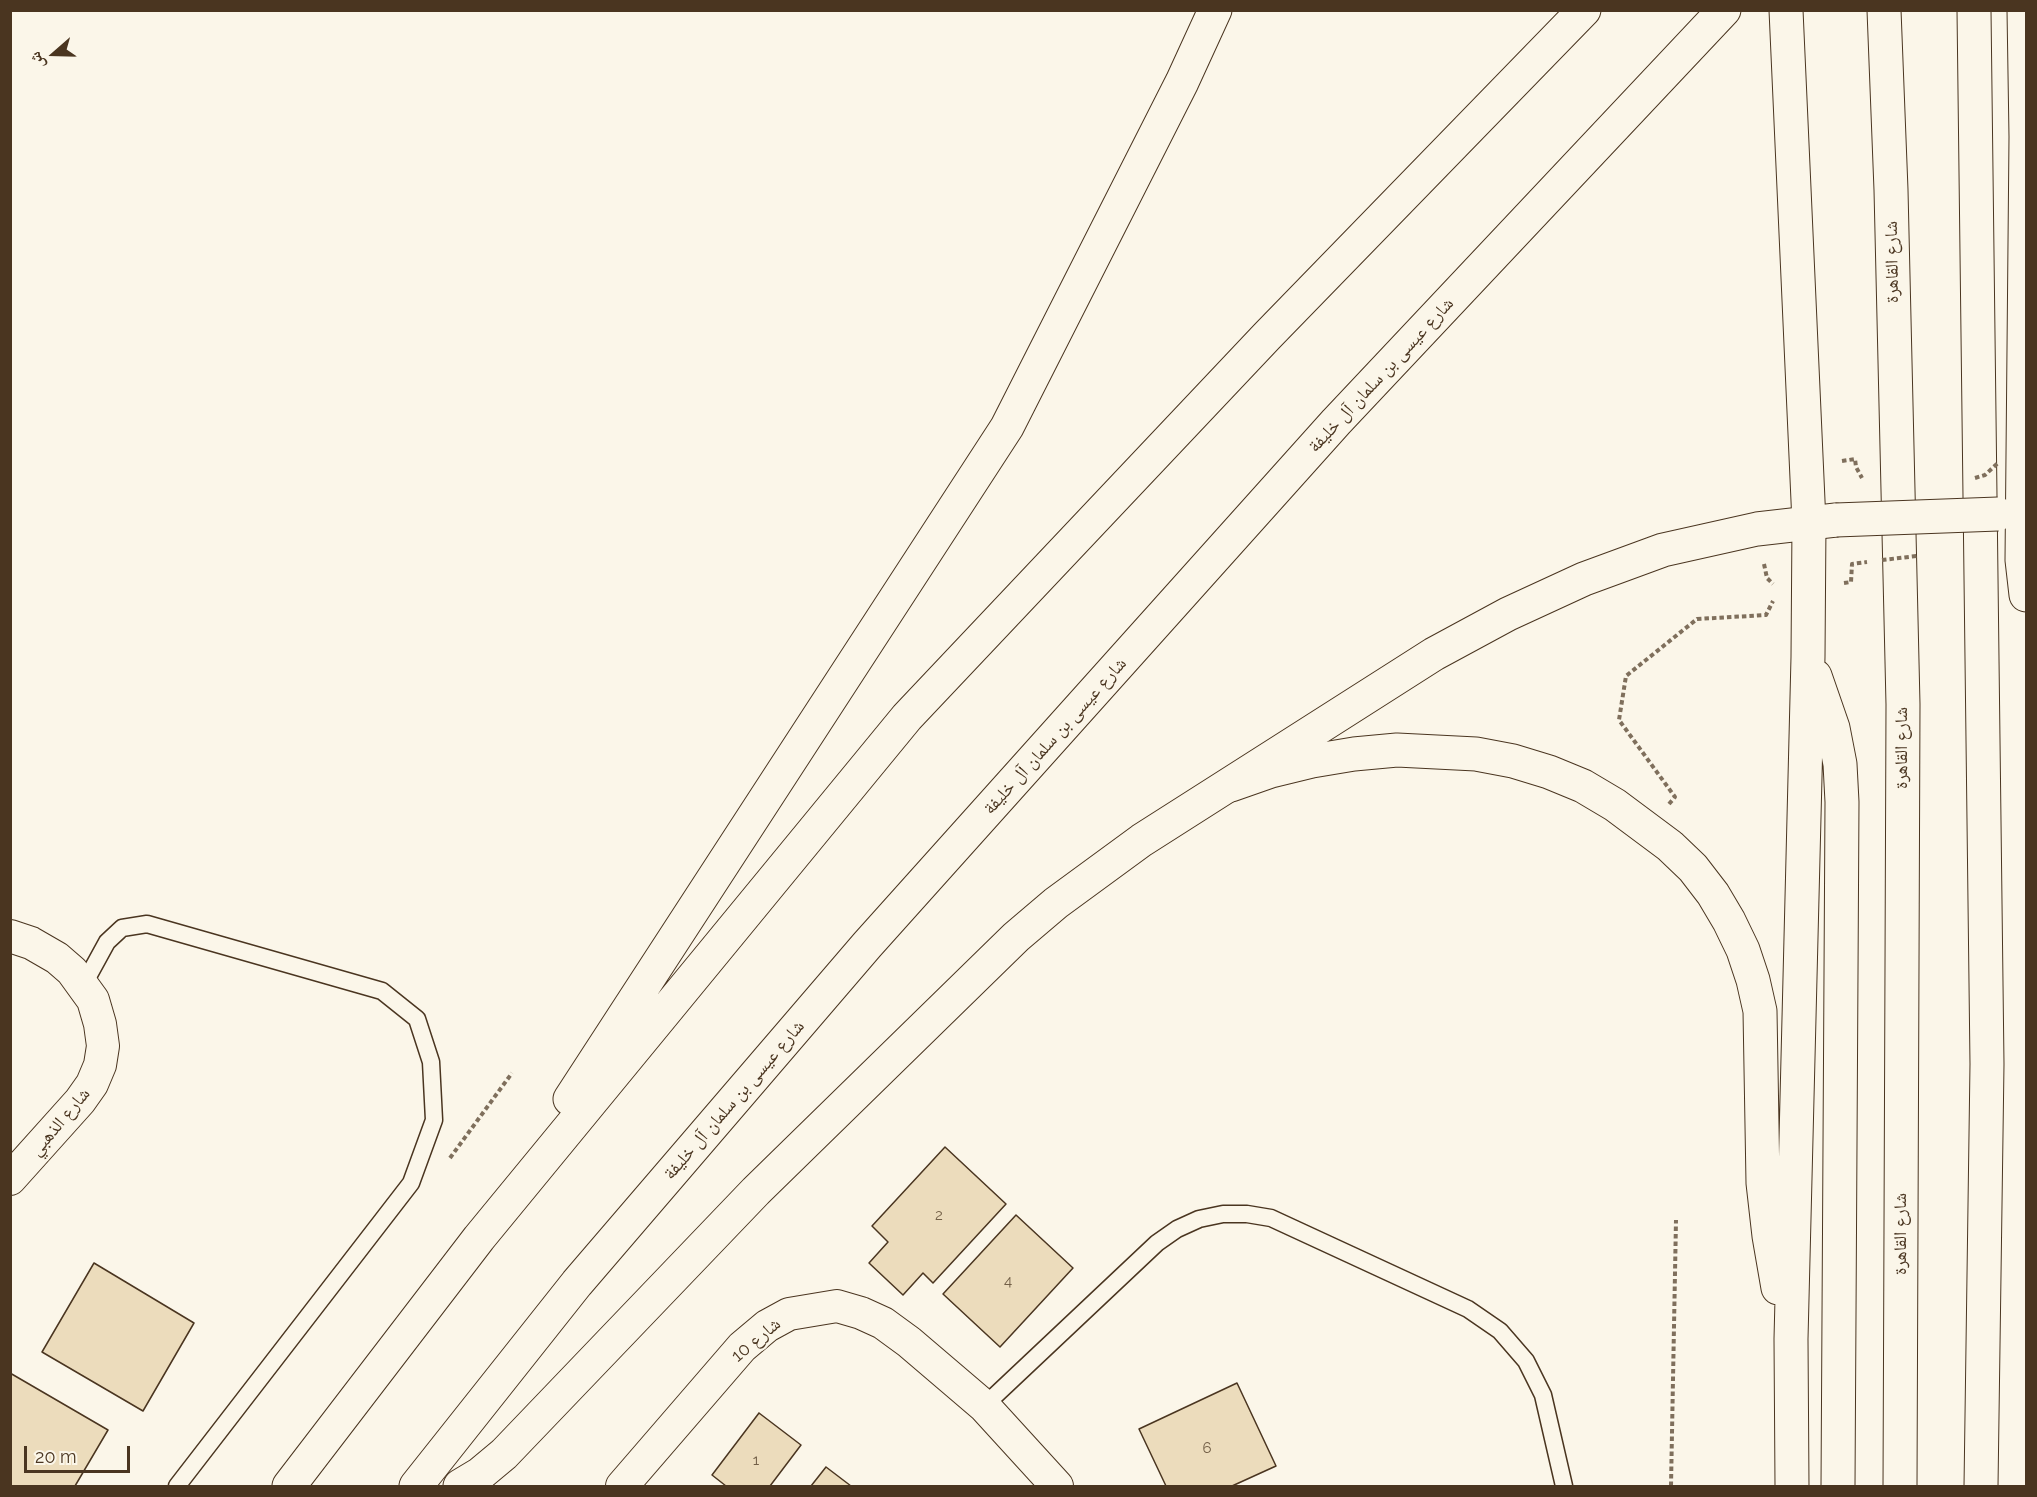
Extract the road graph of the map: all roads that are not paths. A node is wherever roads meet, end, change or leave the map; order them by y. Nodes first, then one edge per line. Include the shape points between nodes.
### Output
1 (1215, 10) edge
2 (1584, 10) edge
3 (1724, 10) edge
4 (1786, 10) edge
5 (1884, 10) edge
6 (1974, 10) edge
7 (2024, 10) edge
8 (2024, 349) edge
9 (2016, 513) edge
10 (1823, 522) junction
11 (2026, 595) edge
12 (1808, 657) junction
13 (1231, 785) junction
14 (10, 936) edge
15 (84, 984) junction
16 (10, 1179) edge
17 (479, 1238) junction
18 (1791, 1339) junction
19 (984, 1406) junction
20 (177, 1486) edge
21 (289, 1486) edge
22 (416, 1486) edge
23 (460, 1486) edge
24 (622, 1486) edge
25 (1057, 1486) edge
26 (1564, 1486) edge
27 (1792, 1486) edge
28 (1838, 1486) edge
29 (1900, 1486) edge
30 (1981, 1486) edge

1 - 17 main road via 1007,427
2 - 17 main road via 1267,336 907,717
3 - 22 main road, شارع عيسى بن سلمان آل خليفة via 1336,422 867,945 577,1283
4 - 10 main road
5 - 29 main road, شارع القاهرة via 1903,704
6 - 30 main road via 1987,1064
7 - 8 main road
8 - 9 main road
9 - 10 main road, bridge
9 - 11 main road
10 - 12 main road
10 - 13 main road via 1757,529 1663,550 1584,579 1434,654
12 - 18 main road
12 - 28 main road via 1833,728 1842,802
13 - 18 main road via 1302,763 1354,754 1397,750 1476,754 1513,761 1583,786 1646,826 1693,868 1713,894 1738,940 1760,1011 1763,1183 1771,1246
13 - 23 main road via 1098,870 1016,938 756,1191 504,1454
14 - 15 street via 57,958
15 - 16 street, شارع الذهبي via 100,1024 100,1065 80,1101
15 - 20 lane via 107,942 122,928 147,924 382,991 417,1019 431,1062 434,1120 411,1183
17 - 21 main road
18 - 27 main road
19 - 24 street, شارع 10 via 909,1342 861,1312 837,1306 789,1314 742,1347
19 - 25 street, شارع 10
19 - 26 lane via 1157,1243 1199,1219 1247,1214 1270,1218 1426,1290 1467,1309 1500,1331 1526,1361 1543,1395

